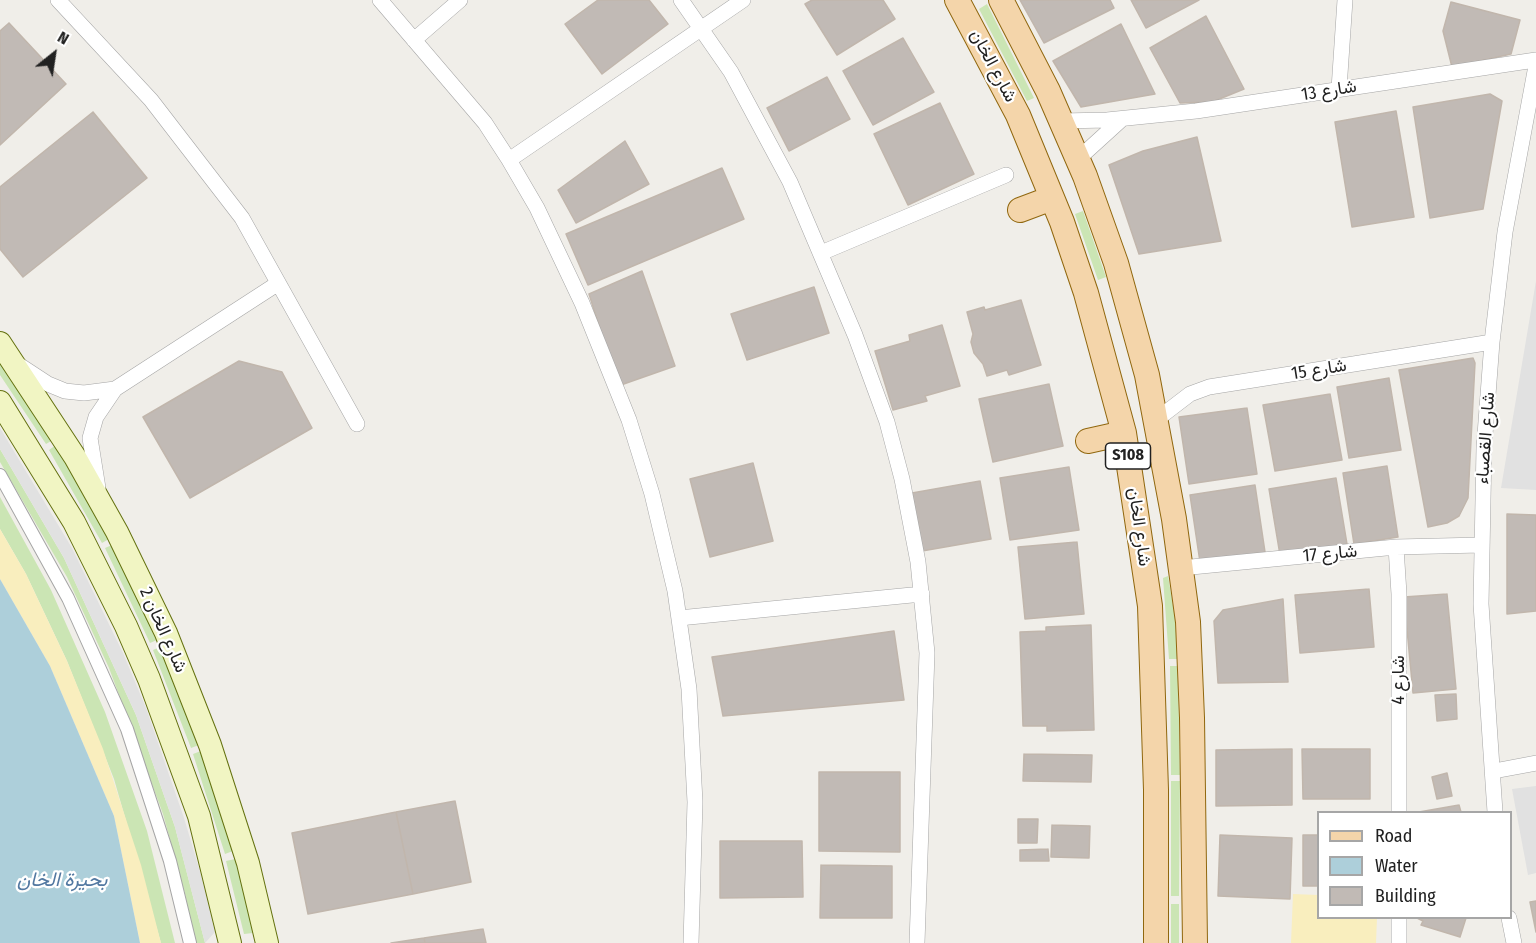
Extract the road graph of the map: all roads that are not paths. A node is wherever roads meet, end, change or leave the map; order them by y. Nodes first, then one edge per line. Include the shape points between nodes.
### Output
1 (58, 0) edge
2 (380, 0) edge
3 (460, 0) edge
4 (681, 0) edge
5 (743, 0) edge
6 (957, 0) edge
7 (1001, 0) edge
8 (1345, 0) edge
9 (702, 28) junction
10 (414, 40) junction
11 (1536, 60) edge
12 (1536, 66) edge
13 (1339, 89) junction
14 (1122, 119) junction
15 (1062, 121) junction
16 (1078, 159) junction
17 (509, 160) junction
18 (1006, 175) dead end
19 (1052, 198) junction
20 (1020, 210) dead end
21 (821, 253) junction
22 (277, 284) junction
23 (1086, 293) junction
24 (1492, 342) junction
25 (0, 343) edge
26 (13, 362) junction
27 (1147, 375) junction
28 (115, 389) junction
29 (0, 402) edge
30 (1156, 420) junction
31 (357, 424) dead end
32 (1124, 433) junction
33 (1088, 441) dead end
34 (0, 475) edge
35 (99, 499) junction
36 (1481, 545) junction
37 (1396, 548) junction
38 (1181, 568) junction
39 (922, 594) junction
40 (679, 618) junction
41 (1536, 763) edge
42 (1494, 771) junction
43 (1399, 811) edge
44 (1495, 811) edge
45 (1399, 919) edge
46 (1509, 919) edge
47 (189, 943) edge
48 (230, 943) edge
49 (267, 943) edge
50 (691, 943) edge
51 (917, 943) edge
52 (1156, 943) edge
53 (1195, 943) edge
54 (1399, 943) edge
55 (1515, 943) edge

1 - 22 street via 151,100 197,158 242,218
2 - 10 street
3 - 10 street
4 - 9 street
5 - 9 street
6 - 19 main road, شارع الخان / S108 via 1018,115
7 - 15 main road, شارع الخان / S108
8 - 13 street
9 - 17 street
9 - 21 street via 772,145
10 - 17 street via 485,123
11 - 13 street, شارع 13
12 - 24 street, شارع القصباء via 1505,232
13 - 14 street, شارع 13
14 - 15 street, شارع 13
14 - 16 street
15 - 16 main road, شارع الخان / S108
16 - 27 main road, شارع الخان / S108 via 1116,263
17 - 40 street via 537,208 582,303 629,420 652,494
18 - 21 street
19 - 20 main road
19 - 23 main road, شارع الخان / S108
21 - 39 street via 887,422 914,536
22 - 28 street
22 - 31 street
23 - 27 main road via 1100,288 1108,293 1128,353
23 - 32 main road, شارع الخان / S108
24 - 30 street, شارع 15 via 1209,387 1190,394
24 - 36 street, شارع القصباء
25 - 26 main road, شارع الخان 2
26 - 28 street via 65,391
26 - 35 main road, شارع الخان 2
27 - 30 main road, شارع الخان / S108
28 - 35 street via 96,417 90,438
29 - 48 main road, شارع الخان 2 via 74,522 149,679 199,816
30 - 38 main road, شارع الخان / S108
32 - 33 main road
32 - 52 main road, شارع الخان / S108 via 1150,606
34 - 47 street via 68,598 127,729 171,861
35 - 49 main road, شارع الخان 2 via 150,598 189,689 248,863
36 - 37 street, شارع 17
36 - 42 street, شارع القصباء via 1484,663
37 - 38 street, شارع 17
37 - 43 street, شارع 4 via 1400,613
38 - 53 main road, شارع الخان / S108 via 1191,686
39 - 40 street
39 - 51 street via 927,653
40 - 50 street via 691,710 695,802
41 - 42 street
42 - 44 street, شارع القصباء
45 - 54 street
46 - 55 street

